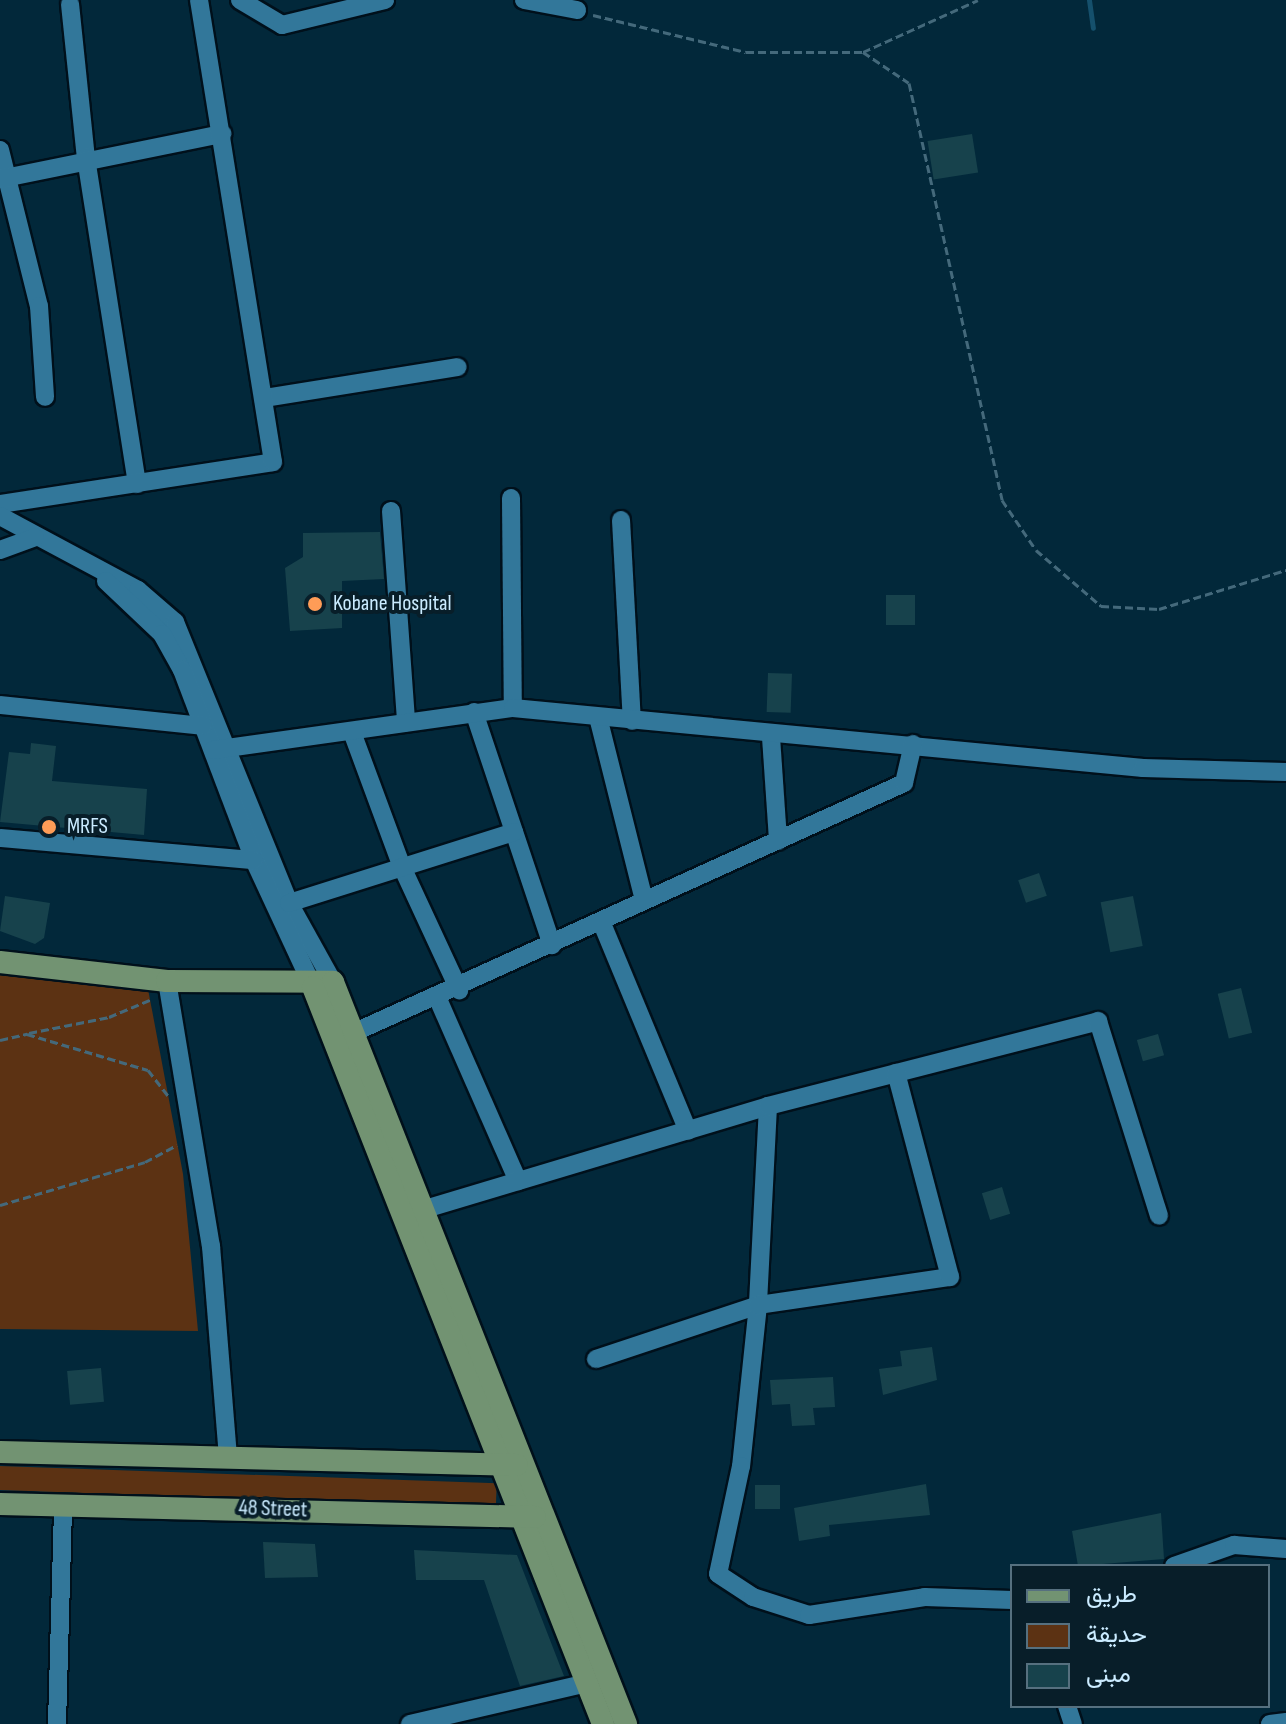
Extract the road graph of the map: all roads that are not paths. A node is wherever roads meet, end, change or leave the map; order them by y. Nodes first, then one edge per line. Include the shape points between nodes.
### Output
1 (199, 0) edge
2 (240, 0) edge
3 (385, 0) edge
4 (524, 0) edge
5 (70, 4) dead end
6 (577, 10) road end
7 (222, 134) junction
8 (0, 150) edge
9 (86, 158) junction
10 (4, 178) edge
11 (458, 367) dead end
12 (45, 397) dead end
13 (265, 398) junction
14 (137, 484) junction
15 (511, 498) dead end
16 (0, 504) edge
17 (391, 511) dead end
18 (0, 516) edge
19 (621, 520) dead end
20 (35, 537) junction
21 (0, 550) edge
22 (101, 576) junction
23 (0, 705) edge
24 (513, 708) junction
25 (474, 712) junction
26 (598, 717) junction
27 (632, 721) junction
28 (406, 722) junction
29 (203, 726) junction
30 (352, 732) junction
31 (771, 737) junction
32 (913, 744) junction
33 (221, 748) junction
34 (1286, 772) edge
35 (514, 832) junction
36 (0, 838) edge
37 (778, 841) junction
38 (254, 860) junction
39 (402, 867) junction
40 (644, 900) junction
41 (289, 903) junction
42 (601, 921) junction
43 (552, 945) junction
44 (0, 962) edge
45 (167, 981) junction
46 (323, 985) junction
47 (459, 990) junction
48 (438, 999) junction
49 (353, 1033) junction
50 (896, 1073) junction
51 (768, 1106) junction
52 (688, 1131) junction
53 (518, 1181) junction
54 (425, 1209) junction
55 (1159, 1216) dead end
56 (758, 1305) junction
57 (596, 1359) dead end
58 (0, 1452) edge
59 (228, 1458) junction
60 (503, 1465) junction
61 (527, 1465) junction
62 (0, 1504) edge
63 (63, 1504) junction
64 (535, 1517) junction
65 (1286, 1549) edge
66 (1180, 1564) edge
67 (1010, 1600) edge
68 (588, 1683) junction
69 (1286, 1722) edge
70 (57, 1724) edge
71 (410, 1724) edge
72 (603, 1724) edge
73 (626, 1724) edge
74 (1270, 1724) edge

1 - 7 street
2 - 3 street via 282,25
4 - 6 street
5 - 9 street
7 - 9 street
7 - 13 street
8 - 10 street
9 - 10 street
9 - 14 street
10 - 12 street via 39,306
11 - 13 street
13 - 14 street via 273,462
14 - 16 street
15 - 24 street
17 - 28 street
18 - 20 street
19 - 27 street
20 - 21 street
20 - 22 street
22 - 29 street via 162,634
22 - 33 street via 138,590 175,622
23 - 29 street
24 - 25 street
24 - 26 street
25 - 28 street
25 - 35 street
26 - 27 street
26 - 40 street
27 - 31 street
28 - 30 street
29 - 33 street
30 - 33 street
30 - 39 street
31 - 32 street
31 - 37 street
32 - 34 street via 1143,768
32 - 37 street via 904,783
33 - 38 street
33 - 41 street
35 - 39 street
35 - 43 street
36 - 38 street
37 - 40 street
38 - 46 street
39 - 41 street
39 - 47 street
40 - 42 street
41 - 46 street
42 - 43 street
42 - 52 street
43 - 47 street
44 - 45 main road
45 - 46 main road
45 - 59 street via 211,1246
46 - 49 main road
46 - 60 main road
47 - 48 street
48 - 49 street
48 - 53 street
49 - 54 main road
50 - 51 street
50 - 55 street via 1098,1021
50 - 56 street via 950,1277
51 - 52 street
51 - 56 street
52 - 53 street
53 - 54 street
54 - 61 main road
56 - 57 street
56 - 67 street via 741,1466 718,1574 753,1597 809,1615 925,1597
58 - 59 main road
59 - 60 main road
60 - 61 main road
60 - 64 main road
61 - 64 main road
62 - 63 main road, 48 Street
63 - 64 main road, 48 Street
63 - 70 street
64 - 68 main road
64 - 73 main road
65 - 66 street via 1234,1545
68 - 71 street
68 - 72 main road
69 - 74 street

